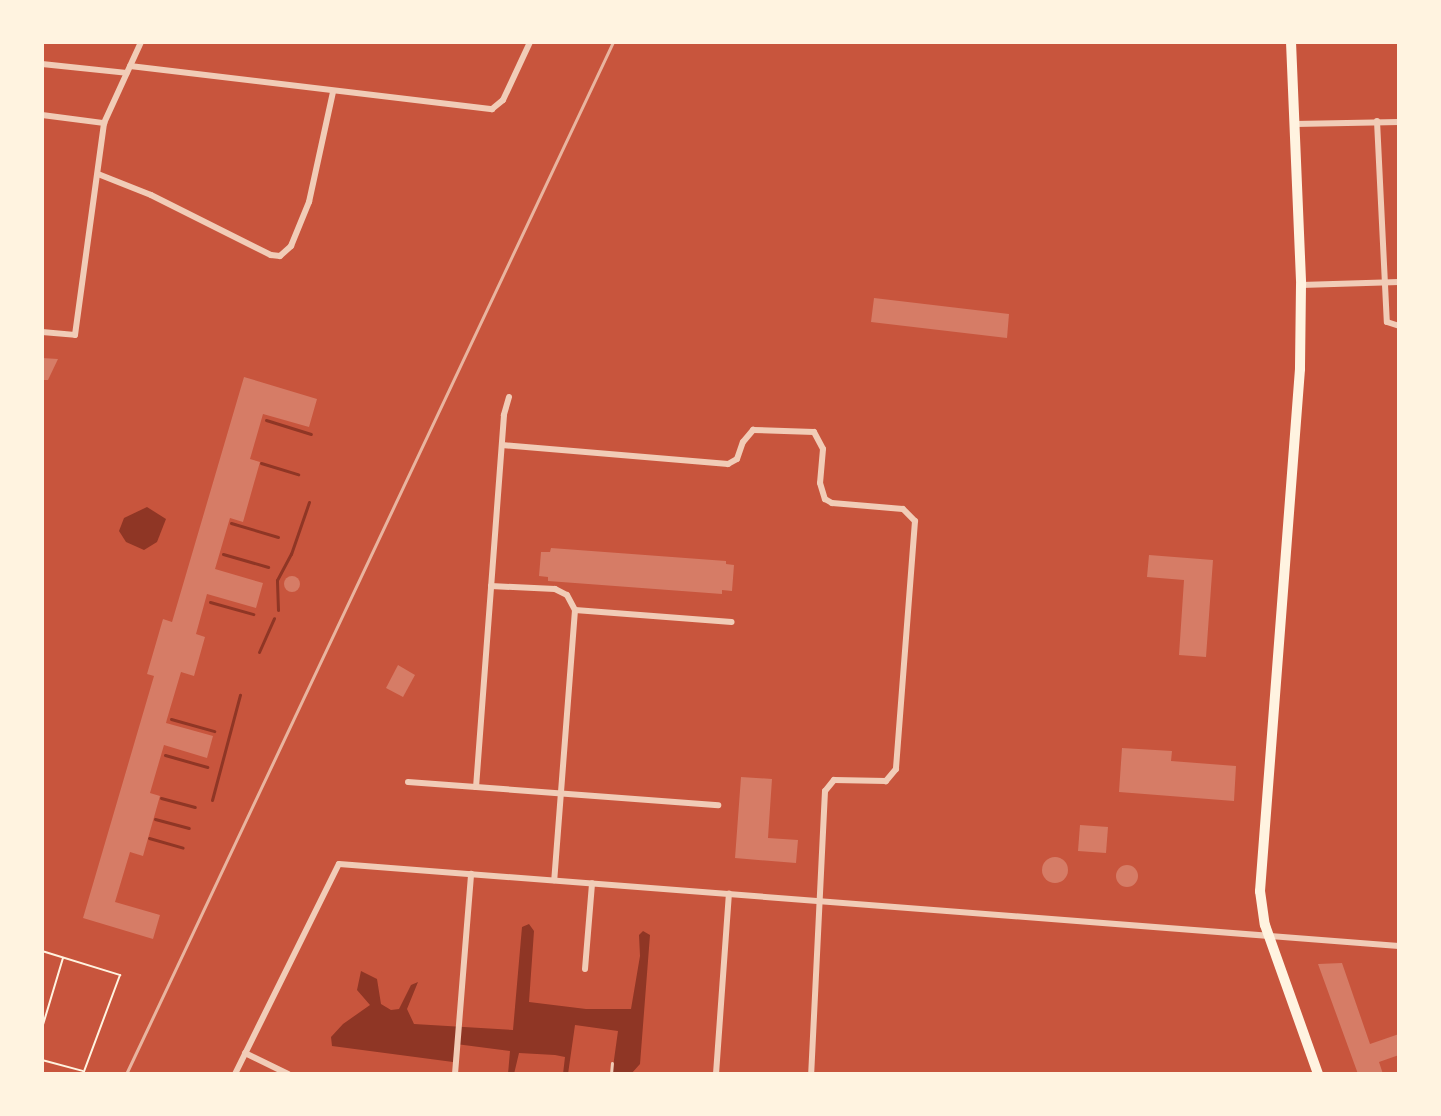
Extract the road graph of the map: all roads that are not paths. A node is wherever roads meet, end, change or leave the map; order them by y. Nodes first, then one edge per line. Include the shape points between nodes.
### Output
1 (141, 42) edge
2 (530, 42) edge
3 (1291, 42) edge
4 (42, 64) edge
5 (128, 70) junction
6 (333, 92) junction
7 (42, 115) edge
8 (1377, 121) junction
9 (1399, 122) edge
10 (104, 123) junction
11 (1294, 124) junction
12 (98, 174) junction
13 (1385, 282) junction
14 (1399, 282) edge
15 (1301, 285) junction
16 (1399, 326) edge
17 (42, 332) edge
18 (509, 397) dead end
19 (502, 445) junction
20 (491, 586) junction
21 (575, 610) junction
22 (732, 622) dead end
23 (408, 782) dead end
24 (476, 787) junction
25 (561, 794) junction
26 (718, 805) dead end
27 (471, 874) junction
28 (554, 880) junction
29 (592, 883) junction
30 (729, 893) junction
31 (819, 900) junction
32 (1269, 936) junction
33 (1399, 946) edge
34 (585, 969) dead end
35 (245, 1053) junction
36 (612, 1063) dead end
37 (235, 1074) edge
38 (288, 1074) edge
39 (455, 1074) edge
40 (611, 1074) edge
41 (716, 1074) edge
42 (811, 1074) edge
43 (1318, 1074) edge

1 - 5 street
2 - 6 street via 503,100 492,109
3 - 11 main road
4 - 5 street
5 - 6 street
5 - 10 street
6 - 12 street via 309,202 286,252 271,255
7 - 10 street
8 - 9 street
8 - 11 street
8 - 13 street
10 - 12 street
11 - 15 main road
12 - 17 street via 75,335
13 - 14 street
13 - 15 street
13 - 16 street via 1387,322
15 - 32 main road via 1300,369 1260,891
18 - 19 street
19 - 20 street
19 - 31 street via 728,464 737,459 753,430 814,432 823,449 820,483 825,499 910,512 915,525 896,769 886,781 839,779 827,785
20 - 21 street via 555,589 567,595
20 - 24 street
21 - 22 street
21 - 25 street
23 - 24 street
24 - 25 street
25 - 26 street
25 - 28 street
27 - 28 street
27 - 35 street via 335,867
27 - 39 street
28 - 29 street
29 - 30 street
29 - 34 street
30 - 31 street
30 - 41 street
31 - 32 street
31 - 42 street
32 - 33 street
32 - 43 main road
35 - 37 street
35 - 38 street
36 - 40 lane

